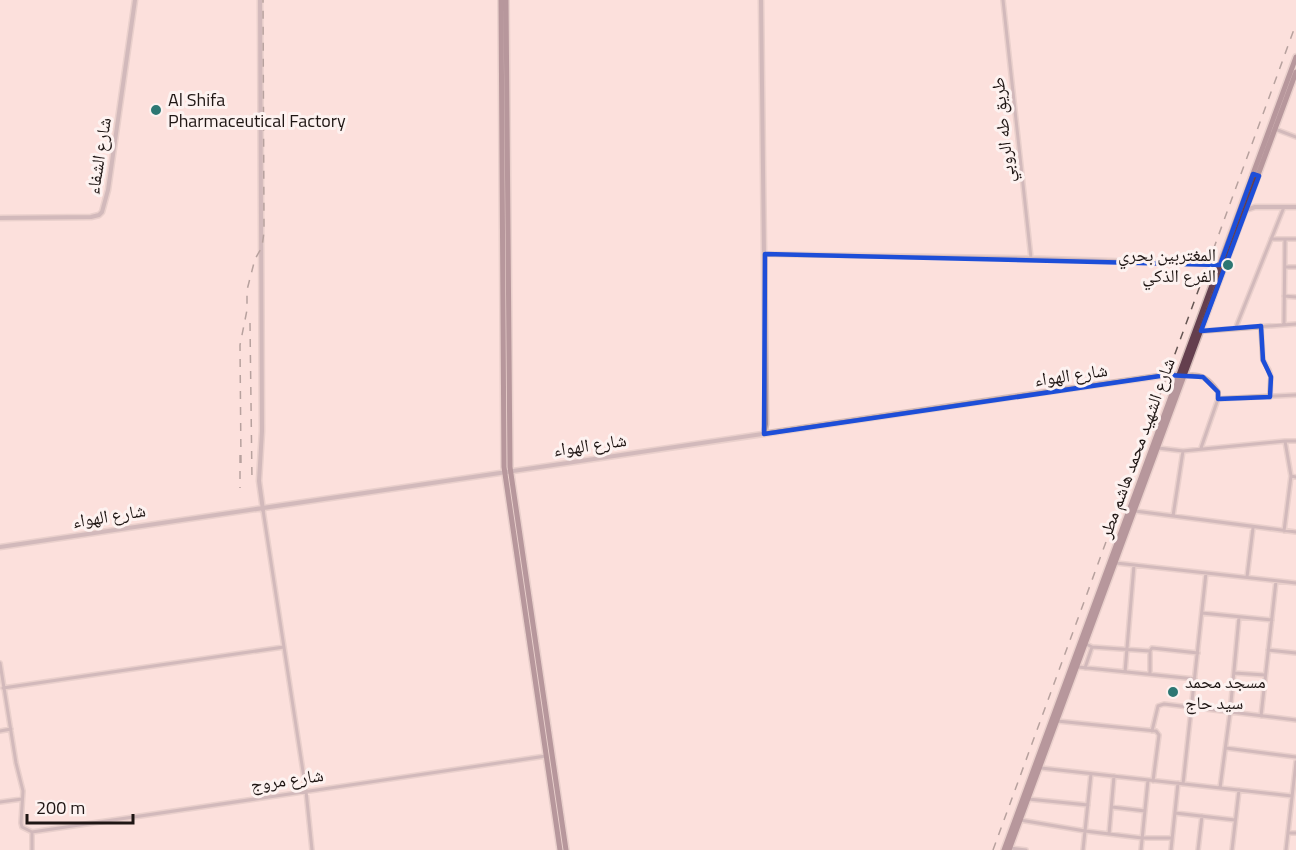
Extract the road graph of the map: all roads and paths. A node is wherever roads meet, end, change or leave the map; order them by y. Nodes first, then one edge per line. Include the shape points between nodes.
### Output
1 (135, 0) edge
2 (260, 0) edge
3 (501, 0) edge
4 (506, 0) edge
5 (761, 0) edge
6 (1003, 0) edge
7 (1296, 57) edge
8 (1296, 72) edge
9 (1275, 129) junction
10 (1296, 137) edge
11 (1256, 175) junction
12 (1284, 207) junction
13 (1296, 207) edge
14 (1246, 211) junction
15 (0, 218) edge
16 (1271, 239) junction
17 (1285, 239) junction
18 (1296, 239) edge
19 (765, 254) junction
20 (1031, 258) junction
21 (1220, 265) junction
22 (1285, 267) junction
23 (1296, 267) edge
24 (1284, 297) junction
25 (1296, 297) edge
26 (1284, 324) junction
27 (1296, 324) edge
28 (1261, 326) junction
29 (1236, 327) junction
30 (1202, 331) junction
31 (1182, 376) junction
32 (1296, 395) edge
33 (1270, 397) junction
34 (1218, 399) junction
35 (764, 434) junction
36 (1285, 441) junction
37 (1296, 441) edge
38 (1156, 447) junction
39 (1201, 448) junction
40 (1184, 450) junction
41 (508, 471) junction
42 (1294, 477) edge
43 (262, 509) junction
44 (1135, 511) junction
45 (1173, 516) junction
46 (1253, 528) junction
47 (1284, 531) junction
48 (1296, 532) edge
49 (0, 547) edge
50 (1114, 562) junction
51 (1134, 565) junction
52 (1206, 573) junction
53 (1247, 577) junction
54 (1276, 580) junction
55 (1296, 583) edge
56 (1202, 613) junction
57 (1239, 617) junction
58 (1272, 620) junction
59 (532, 639) junction
60 (1087, 644) junction
61 (284, 647) junction
62 (1127, 649) junction
63 (1268, 650) junction
64 (1150, 651) junction
65 (1198, 653) junction
66 (1296, 653) edge
67 (0, 663) edge
68 (1077, 667) junction
69 (1084, 668) junction
70 (1125, 672) junction
71 (1, 673) edge
72 (1150, 673) junction
73 (1234, 673) junction
74 (1265, 675) junction
75 (1195, 679) junction
76 (3, 688) junction
77 (1192, 708) junction
78 (1230, 712) junction
79 (1260, 716) junction
80 (1296, 720) edge
81 (1057, 721) junction
82 (11, 729) junction
83 (0, 731) edge
84 (1152, 731) junction
85 (1226, 748) junction
86 (546, 756) junction
87 (1296, 757) edge
88 (1296, 762) edge
89 (1040, 768) junction
90 (1091, 774) junction
91 (1114, 776) junction
92 (1148, 780) junction
93 (1153, 781) junction
94 (1295, 781) edge
95 (1178, 783) junction
96 (1183, 784) junction
97 (1220, 788) junction
98 (1239, 790) junction
99 (306, 791) junction
100 (1292, 796) junction
101 (22, 799) junction
102 (1028, 799) junction
103 (0, 802) edge
104 (1088, 805) junction
105 (1112, 807) junction
106 (1291, 807) junction
107 (1296, 807) edge
108 (1145, 811) junction
109 (1175, 813) junction
110 (1202, 816) junction
111 (1020, 820) junction
112 (1235, 820) junction
113 (1085, 831) junction
114 (32, 832) junction
115 (1288, 833) junction
116 (1296, 833) edge
117 (1108, 834) junction
118 (1142, 838) junction
119 (1172, 838) junction
120 (1008, 849) edge
121 (31, 850) edge
122 (312, 850) edge
123 (560, 850) edge
124 (566, 850) edge
125 (1026, 850) edge
126 (1083, 850) edge
127 (1140, 850) edge
128 (1171, 850) edge
129 (1198, 850) edge
130 (1232, 850) edge
131 (1286, 850) edge

1 - 15 street, شارع الشفاء via 102,212 91,217
2 - 43 street
3 - 41 main road
4 - 41 main road
5 - 19 street
6 - 20 street, طريق طه الروبي
7 - 11 main road, شارع الشهيد محمد هاشم مطر
8 - 9 main road, شارع الشهيد محمد هاشم مطر
9 - 10 street
9 - 11 main road, شارع الشهيد محمد هاشم مطر
11 - 14 main road, شارع الشهيد محمد هاشم مطر
11 - 21 main road, شارع الشهيد محمد هاشم مطر
12 - 13 street
12 - 14 street via 1253,207
12 - 16 street
14 - 30 main road, شارع الشهيد محمد هاشم مطر
16 - 17 street
16 - 29 street
17 - 18 street
17 - 22 street
19 - 20 street
19 - 35 street
20 - 21 street
21 - 31 main road, شارع الشهيد محمد هاشم مطر
22 - 23 street
22 - 24 street
24 - 25 street
24 - 26 street
26 - 27 street
26 - 28 street
28 - 29 street
28 - 33 street via 1263,360 1271,377
29 - 30 street
30 - 31 main road, شارع الشهيد محمد هاشم مطر
31 - 34 street via 1207,379 1218,392
31 - 35 street, شارع الهواء via 1167,375
31 - 38 main road, شارع الشهيد محمد هاشم مطر
32 - 33 street
33 - 34 street
34 - 39 street
35 - 41 street, شارع الهواء
36 - 37 street
36 - 39 street
36 - 42 street
38 - 40 street
38 - 44 main road, شارع الشهيد محمد هاشم مطر
38 - 50 main road, شارع الشهيد محمد هاشم مطر
39 - 40 street
40 - 45 street
41 - 43 street, شارع الهواء
41 - 59 main road
42 - 47 street
43 - 49 street, شارع الهواء
43 - 61 street
44 - 45 street
44 - 50 main road, شارع الشهيد محمد هاشم مطر
45 - 46 street
46 - 47 street
46 - 53 street
47 - 48 street
50 - 51 street
50 - 60 main road, شارع الشهيد محمد هاشم مطر
51 - 52 street
51 - 62 street
52 - 53 street
52 - 56 street
53 - 54 street
54 - 55 street
54 - 58 street
56 - 57 street
56 - 65 street
57 - 58 street
57 - 73 street
58 - 63 street
59 - 86 main road
59 - 124 main road
60 - 62 street
60 - 68 main road, شارع الشهيد محمد هاشم مطر
60 - 69 street
60 - 120 main road, شارع الشهيد محمد هاشم مطر
61 - 76 street
61 - 99 street
62 - 64 street
62 - 70 street
63 - 66 street
63 - 74 street
64 - 65 street via 1154,647
64 - 72 street
65 - 75 street
67 - 71 street
68 - 69 street
68 - 81 main road, شارع الشهيد محمد هاشم مطر
69 - 70 street
70 - 72 street
71 - 76 street
72 - 75 street
73 - 74 street
73 - 78 street
74 - 79 street
75 - 77 street
76 - 82 street
77 - 78 street
77 - 84 street via 1158,706
77 - 96 street
78 - 79 street
78 - 85 street
79 - 80 street
81 - 84 street
81 - 89 main road, شارع الشهيد محمد هاشم مطر
82 - 83 street
82 - 101 street
84 - 93 street via 1159,735
85 - 87 street
85 - 97 street
86 - 99 street, شارع مروج
86 - 123 main road
88 - 94 street
89 - 90 street
89 - 102 main road, شارع الشهيد محمد هاشم مطر
90 - 91 street
90 - 104 street
91 - 92 street
91 - 105 street
92 - 93 street
92 - 108 street
93 - 95 street
94 - 100 street
95 - 96 street
95 - 109 street
96 - 97 street
97 - 98 street
98 - 100 street
98 - 112 street
99 - 114 street, شارع مروج
99 - 122 street
100 - 106 street
101 - 103 street
101 - 114 street via 22,827
102 - 104 street
102 - 111 main road, شارع الشهيد محمد هاشم مطر
104 - 113 street
105 - 108 street
105 - 117 street
106 - 107 street
106 - 115 street
108 - 118 street
109 - 110 street
109 - 119 street
110 - 112 street
110 - 129 street
111 - 113 street
111 - 120 main road, شارع الشهيد محمد هاشم مطر
112 - 130 street
113 - 117 street
113 - 126 street
114 - 121 street
115 - 116 street
115 - 131 street
117 - 118 street
118 - 119 street
118 - 127 street
119 - 128 street
120 - 125 street

